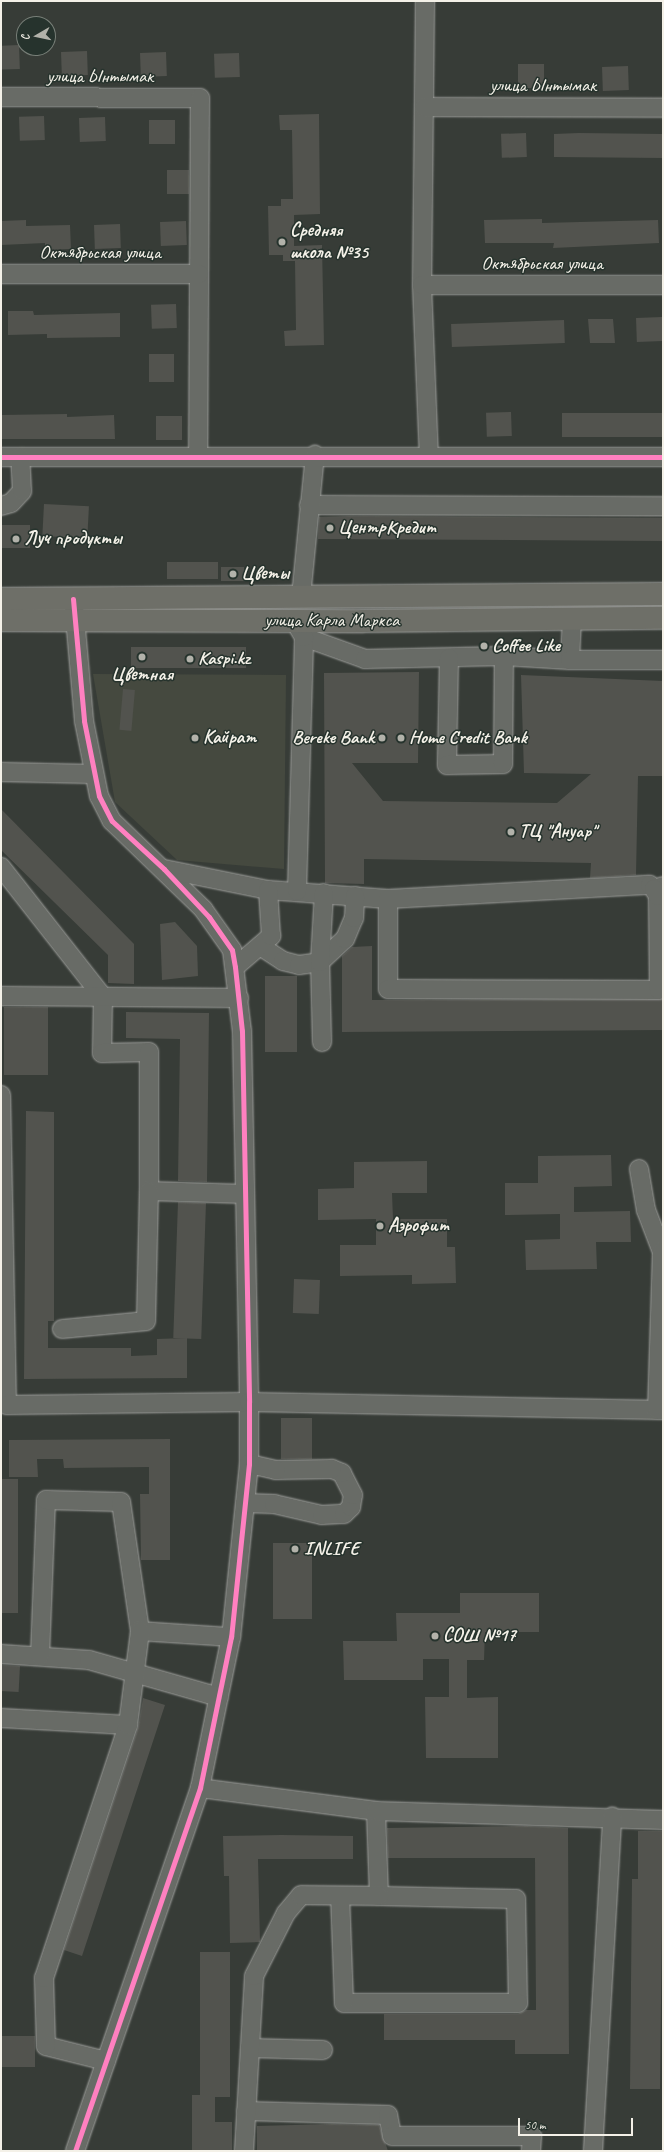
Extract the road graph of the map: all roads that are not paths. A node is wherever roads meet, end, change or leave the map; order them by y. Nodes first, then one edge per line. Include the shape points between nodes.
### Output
1 (425, 1) edge
2 (1, 97) edge
3 (424, 107) junction
4 (663, 108) edge
5 (1, 274) edge
6 (199, 274) junction
7 (422, 285) junction
8 (663, 285) edge
9 (315, 455) junction
10 (429, 456) junction
11 (1, 457) edge
12 (20, 457) junction
13 (198, 457) junction
14 (663, 457) edge
15 (309, 505) junction
16 (1, 506) edge
17 (663, 506) edge
18 (663, 594) edge
19 (301, 597) junction
20 (1, 599) edge
21 (73, 599) junction
22 (572, 617) junction
23 (663, 618) edge
24 (1, 620) edge
25 (75, 620) junction
26 (299, 629) junction
27 (504, 656) junction
28 (449, 658) junction
29 (570, 660) junction
30 (663, 660) edge
31 (1, 772) edge
32 (93, 774) junction
33 (1, 867) edge
34 (164, 869) junction
35 (659, 887) edge
36 (268, 890) junction
37 (297, 891) junction
38 (324, 893) junction
39 (355, 896) junction
40 (388, 899) junction
41 (260, 946) junction
42 (320, 962) junction
43 (236, 967) junction
44 (1, 996) edge
45 (103, 997) junction
46 (239, 998) junction
47 (322, 1042) dead end
48 (1, 1095) edge
49 (639, 1169) dead end
50 (149, 1192) junction
51 (245, 1194) junction
52 (62, 1329) dead end
53 (249, 1402) junction
54 (4, 1405) edge
55 (660, 1410) edge
56 (249, 1464) junction
57 (245, 1503) junction
58 (140, 1631) junction
59 (231, 1637) junction
60 (1, 1654) edge
61 (40, 1656) junction
62 (135, 1674) junction
63 (219, 1697) junction
64 (1, 1718) edge
65 (128, 1725) junction
66 (200, 1788) junction
67 (376, 1811) junction
68 (612, 1817) junction
69 (663, 1820) edge
70 (340, 1896) junction
71 (379, 1896) junction
72 (250, 2048) junction
73 (323, 2050) dead end
74 (106, 2061) junction
75 (246, 2111) junction
76 (76, 2151) edge
77 (244, 2151) edge
78 (530, 2151) edge
79 (593, 2151) edge

1 - 3 street
2 - 6 street, улица Ынтымак via 200,98
3 - 4 street, улица Ынтымак
3 - 7 street
5 - 6 street, Октябрьская улица
6 - 13 street
7 - 8 street, Октябрьская улица
7 - 10 street
9 - 10 street
9 - 13 street
9 - 15 street
10 - 14 street
11 - 12 street
12 - 13 street
12 - 16 street via 22,491 11,503
15 - 17 street
15 - 19 street
18 - 19 main road, улица Карла Маркса
19 - 21 main road, улица Карла Маркса
20 - 21 main road, улица Карла Маркса
21 - 25 street
22 - 23 main road, улица Карла Маркса
22 - 26 main road, улица Карла Маркса
22 - 29 street
24 - 25 main road, улица Карла Маркса
25 - 26 main road, улица Карла Маркса
25 - 32 street via 84,721
26 - 28 street via 365,659
26 - 37 street
27 - 28 street
27 - 28 street via 503,764 447,764
27 - 29 street
29 - 30 street
31 - 32 street
32 - 34 street via 99,796 112,821
33 - 45 street
34 - 36 street
34 - 43 street via 209,917 232,950
35 - 40 street via 650,885
35 - 40 street via 659,990 388,989
36 - 37 street
36 - 41 street via 271,936
37 - 38 street
38 - 39 street
38 - 42 street
39 - 40 street
39 - 42 street via 354,918 345,939
41 - 42 street via 284,961 299,965
41 - 43 street
42 - 47 street
43 - 46 street
44 - 45 street
45 - 46 street
45 - 50 street via 102,1053 149,1052
46 - 51 street
48 - 54 street
49 - 55 street via 646,1210 662,1252
50 - 51 street
50 - 52 street via 146,1321
51 - 53 street
53 - 54 street
53 - 55 street
53 - 56 street
56 - 57 street
56 - 57 street via 276,1470 332,1469 342,1473 353,1494 351,1507 344,1514 322,1516 274,1504
57 - 59 street
58 - 59 street
58 - 61 street via 121,1502 46,1500
58 - 62 street
59 - 63 street
60 - 61 street
61 - 62 street via 88,1660
62 - 63 street
62 - 65 street
63 - 66 street
64 - 65 street
65 - 74 street via 44,1978 46,2046
66 - 67 street
66 - 74 street
67 - 68 street
67 - 71 street
68 - 69 street
68 - 79 street
70 - 71 street
70 - 71 street via 344,2003 518,2003 516,1899
70 - 72 street via 301,1895 286,1913 254,1976
72 - 73 street
72 - 75 street
74 - 76 street
75 - 77 street
75 - 78 street via 388,2116 392,2136 532,2136

